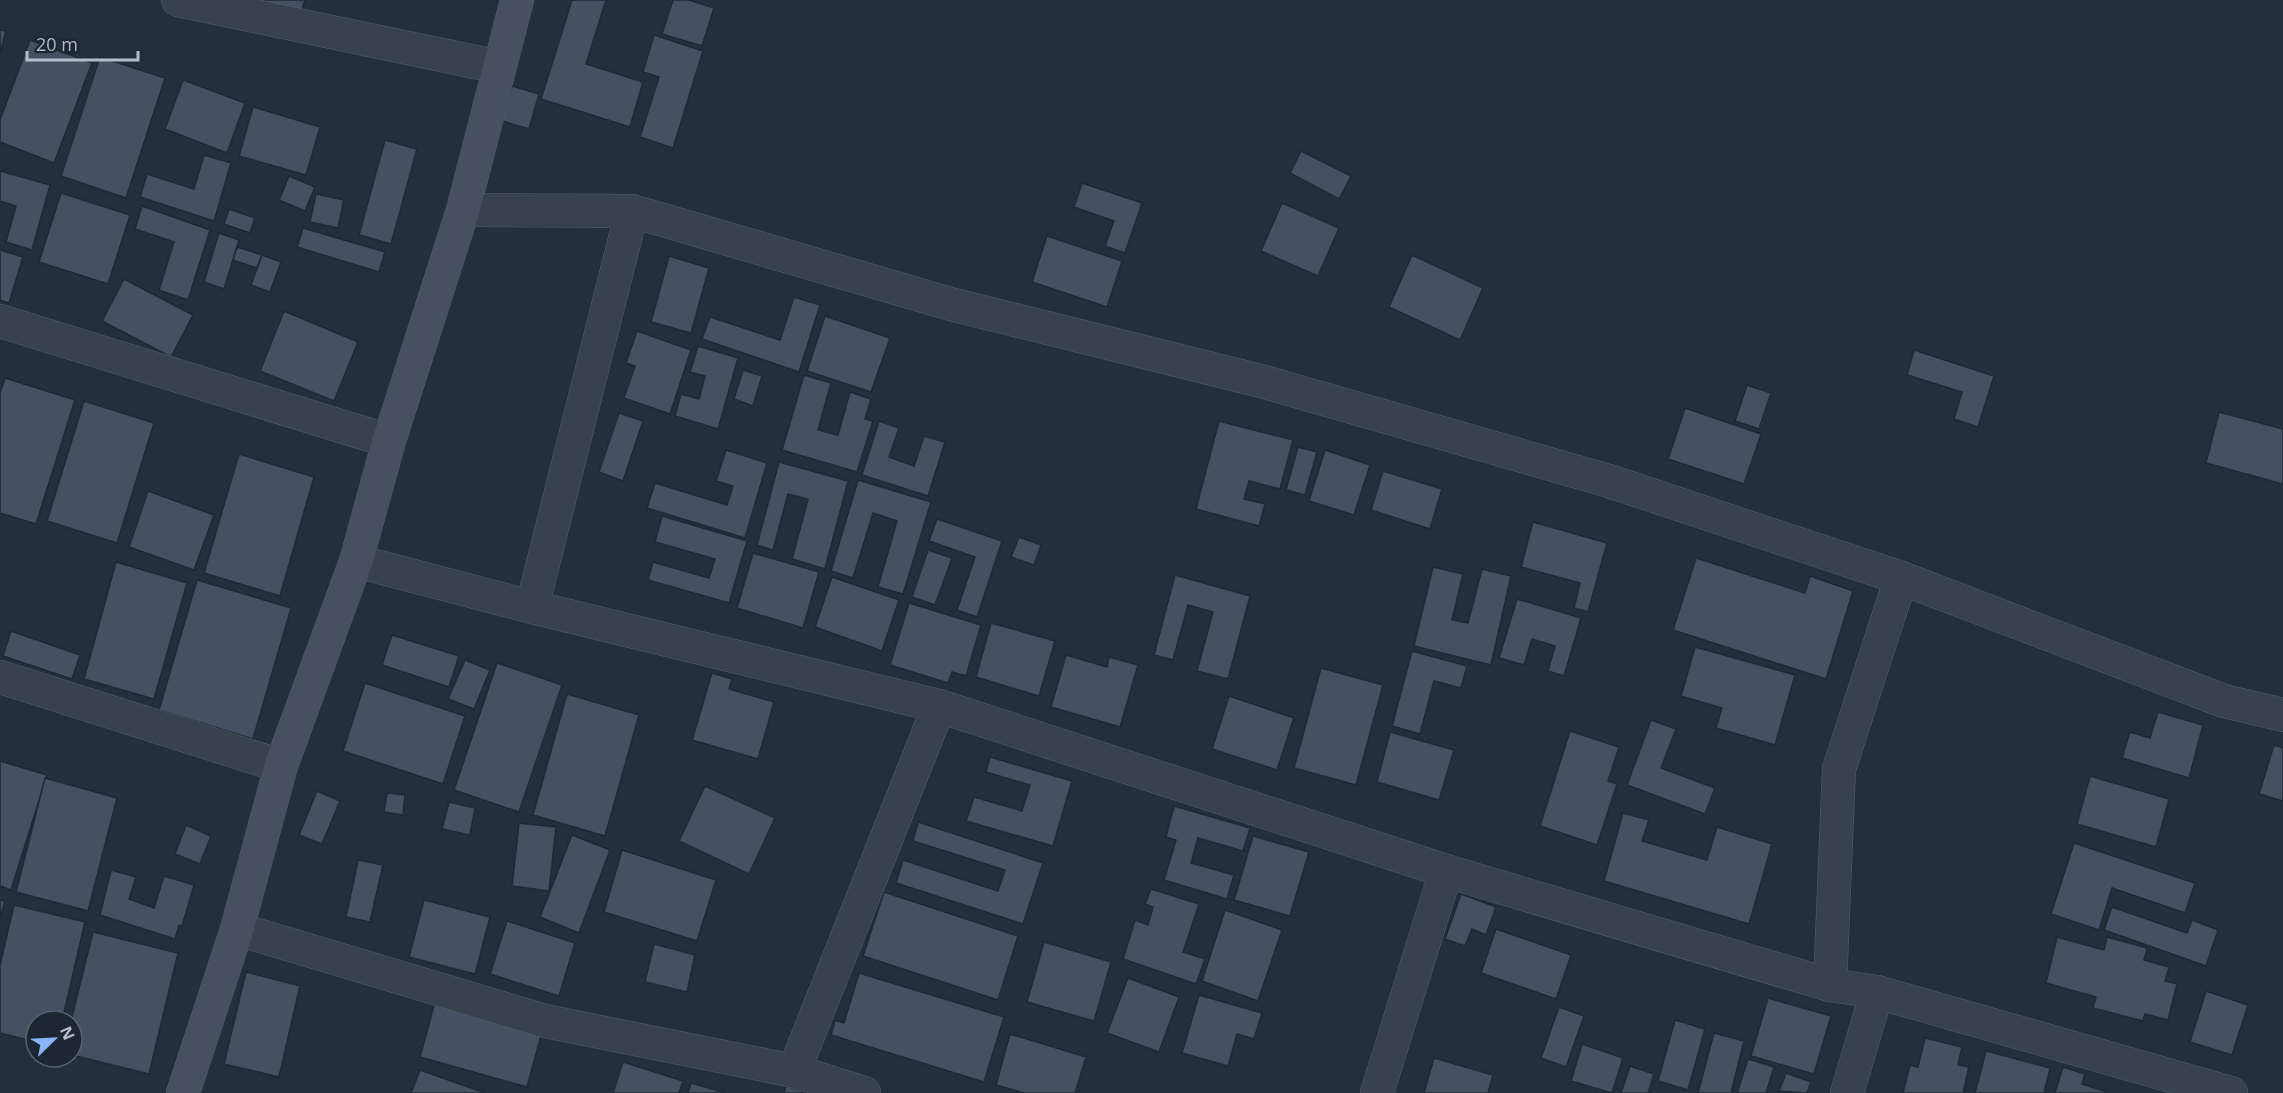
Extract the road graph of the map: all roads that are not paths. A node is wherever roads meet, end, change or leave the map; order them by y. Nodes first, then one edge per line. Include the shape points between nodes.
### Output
1 (178, 0) edge
2 (517, 0) edge
3 (499, 68) junction
4 (463, 210) junction
5 (632, 211) junction
6 (0, 321) edge
7 (389, 441) junction
8 (356, 561) junction
9 (1902, 578) junction
10 (532, 607) junction
11 (0, 677) edge
12 (939, 706) junction
13 (2283, 716) edge
14 (281, 766) junction
15 (1446, 871) junction
16 (237, 929) junction
17 (1830, 985) junction
18 (1877, 992) junction
19 (794, 1071) junction
20 (183, 1093) edge
21 (864, 1093) edge
22 (1377, 1093) edge
23 (1847, 1093) edge
24 (2231, 1093) edge

1 - 3 street
2 - 3 street
3 - 4 street
4 - 5 street
4 - 7 street
5 - 9 street via 954,305 1261,381 1598,478
5 - 10 street
6 - 7 street
7 - 8 street
8 - 10 street
8 - 14 street
9 - 13 street via 2224,701
9 - 17 street via 1839,770
10 - 12 street
11 - 14 street
12 - 15 street
12 - 19 street
14 - 16 street
15 - 17 street
15 - 22 street
16 - 19 street via 545,1021
16 - 20 street
17 - 18 street
18 - 23 street
18 - 24 street
19 - 21 street

